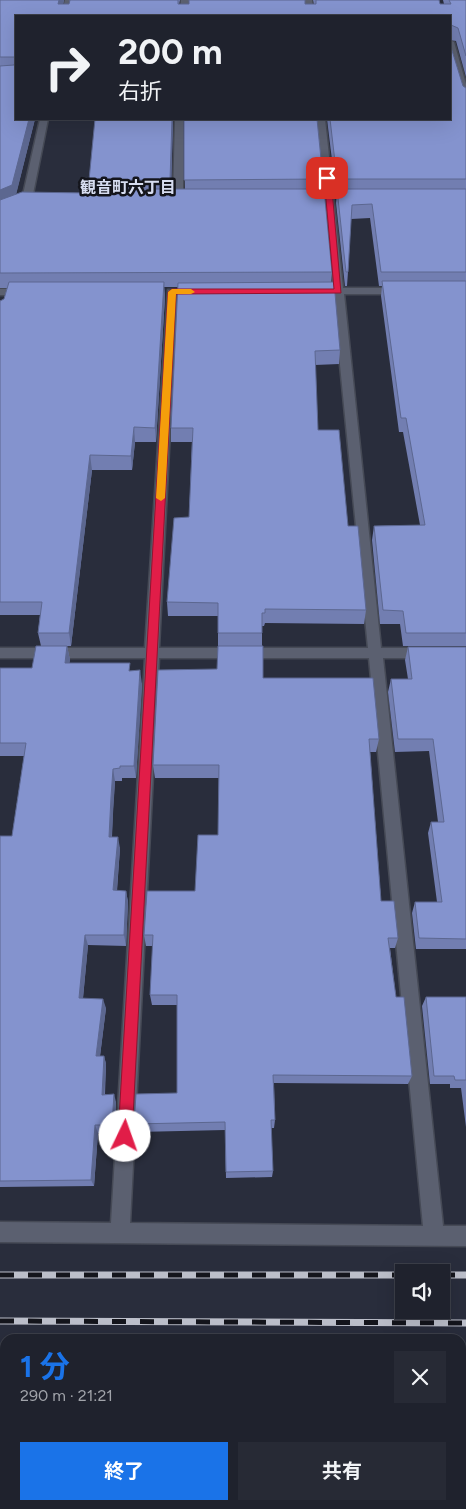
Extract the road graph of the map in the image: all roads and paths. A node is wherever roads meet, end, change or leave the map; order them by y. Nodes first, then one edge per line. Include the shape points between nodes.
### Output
1 (68, 0) edge
2 (185, 0) edge
3 (308, 0) edge
4 (65, 15) edge
5 (184, 15) edge
6 (310, 15) edge
7 (451, 46) edge
8 (458, 75) edge
9 (466, 99) edge
10 (44, 120) edge
11 (179, 120) edge
12 (321, 120) edge
13 (178, 199) edge
14 (27, 201) edge
15 (319, 291) edge
16 (339, 291) junction
17 (417, 291) edge
18 (2, 292) edge
19 (34, 292) edge
20 (172, 292) dead end
21 (2, 306) edge
22 (152, 653) junction
23 (375, 653) junction
24 (466, 653) edge
25 (0, 654) edge
26 (0, 1232) edge
27 (120, 1233) junction
28 (434, 1236) junction
29 (466, 1236) edge

1 - 4 street
2 - 5 street
3 - 6 street
7 - 8 street
8 - 9 street
10 - 14 street
11 - 13 street
12 - 16 street
15 - 16 street
16 - 17 street
16 - 23 street
18 - 19 street
18 - 21 street
20 - 22 street
22 - 23 street
22 - 25 street
22 - 27 street
23 - 24 street
23 - 28 street
26 - 27 street
27 - 28 street
28 - 29 street

